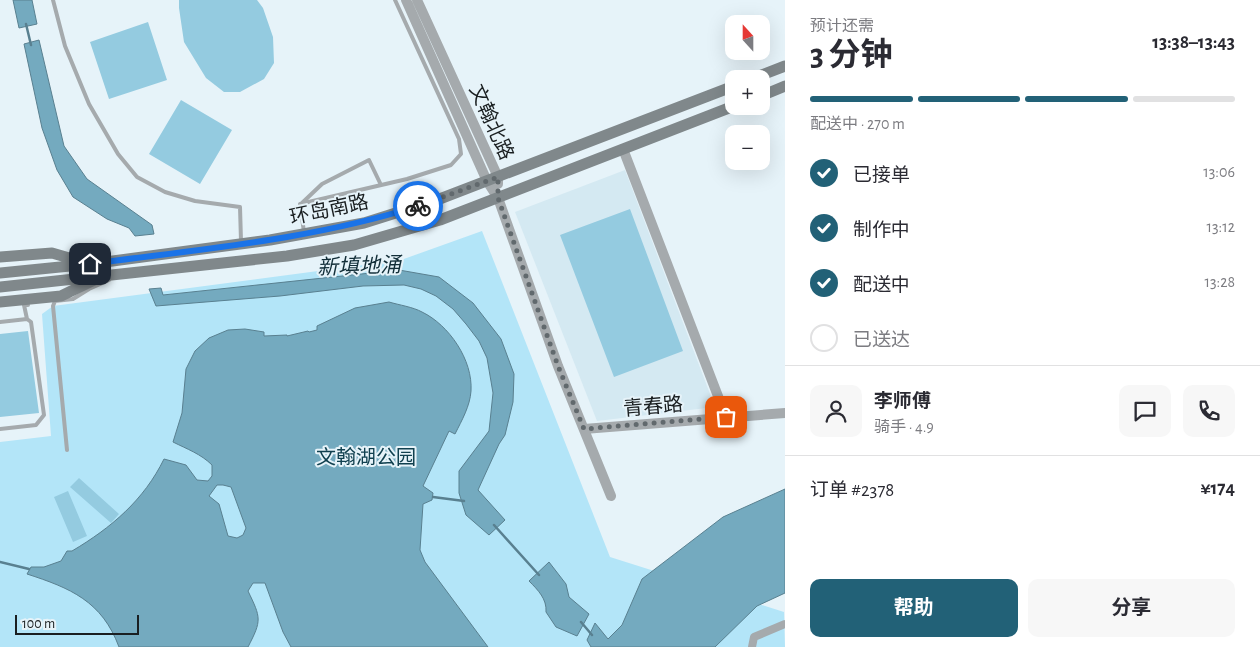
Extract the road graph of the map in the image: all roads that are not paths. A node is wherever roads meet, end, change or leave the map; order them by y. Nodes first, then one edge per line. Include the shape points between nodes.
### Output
1 (53, 0) edge
2 (395, 0) edge
3 (406, 0) edge
4 (417, 0) edge
5 (785, 66) edge
6 (770, 72) edge
7 (785, 86) edge
8 (725, 89) edge
9 (770, 92) edge
10 (725, 109) edge
11 (623, 149) junction
12 (492, 179) junction
13 (381, 185) junction
14 (498, 198) junction
15 (300, 204) junction
16 (305, 234) junction
17 (241, 243) junction
18 (0, 257) edge
19 (90, 264) junction
20 (128, 272) junction
21 (0, 273) edge
22 (105, 275) junction
23 (0, 287) edge
24 (0, 302) edge
25 (55, 302) junction
26 (27, 319) junction
27 (0, 322) edge
28 (785, 412) edge
29 (726, 417) junction
30 (0, 429) edge
31 (584, 429) junction
32 (67, 450) dead end
33 (611, 496) dead end
34 (785, 624) edge
35 (752, 647) edge

1 - 17 lane via 65,46 89,104 118,154 137,177 165,192 195,201 240,207
2 - 13 lane via 459,139 461,154 451,165
3 - 12 street, 文翰北路
4 - 12 street, 文翰北路
5 - 6 main road
7 - 9 main road
8 - 12 main road, 环岛南路
10 - 11 main road, 环岛南路
11 - 14 main road, 环岛南路
11 - 29 street
12 - 14 street, 文翰北路
12 - 16 main road, 环岛南路 via 392,215
13 - 15 lane
13 - 15 lane via 369,160 322,184
14 - 20 main road, 环岛南路 via 440,220 354,244 286,256
14 - 31 street, 文翰北路
15 - 16 lane
16 - 17 main road, 环岛南路
17 - 19 main road, 环岛南路
18 - 19 main road via 52,253
19 - 21 main road, 环岛南路
20 - 22 main road, 环岛南路
20 - 25 lane via 73,299
22 - 23 main road, 环岛南路
22 - 24 main road via 60,296
25 - 26 lane via 24,305
25 - 32 lane
26 - 27 lane
26 - 30 lane via 32,322 44,415 36,425
28 - 29 street, 青春路
29 - 31 street, 青春路
31 - 33 street, 文翰北路
34 - 35 street via 754,637

